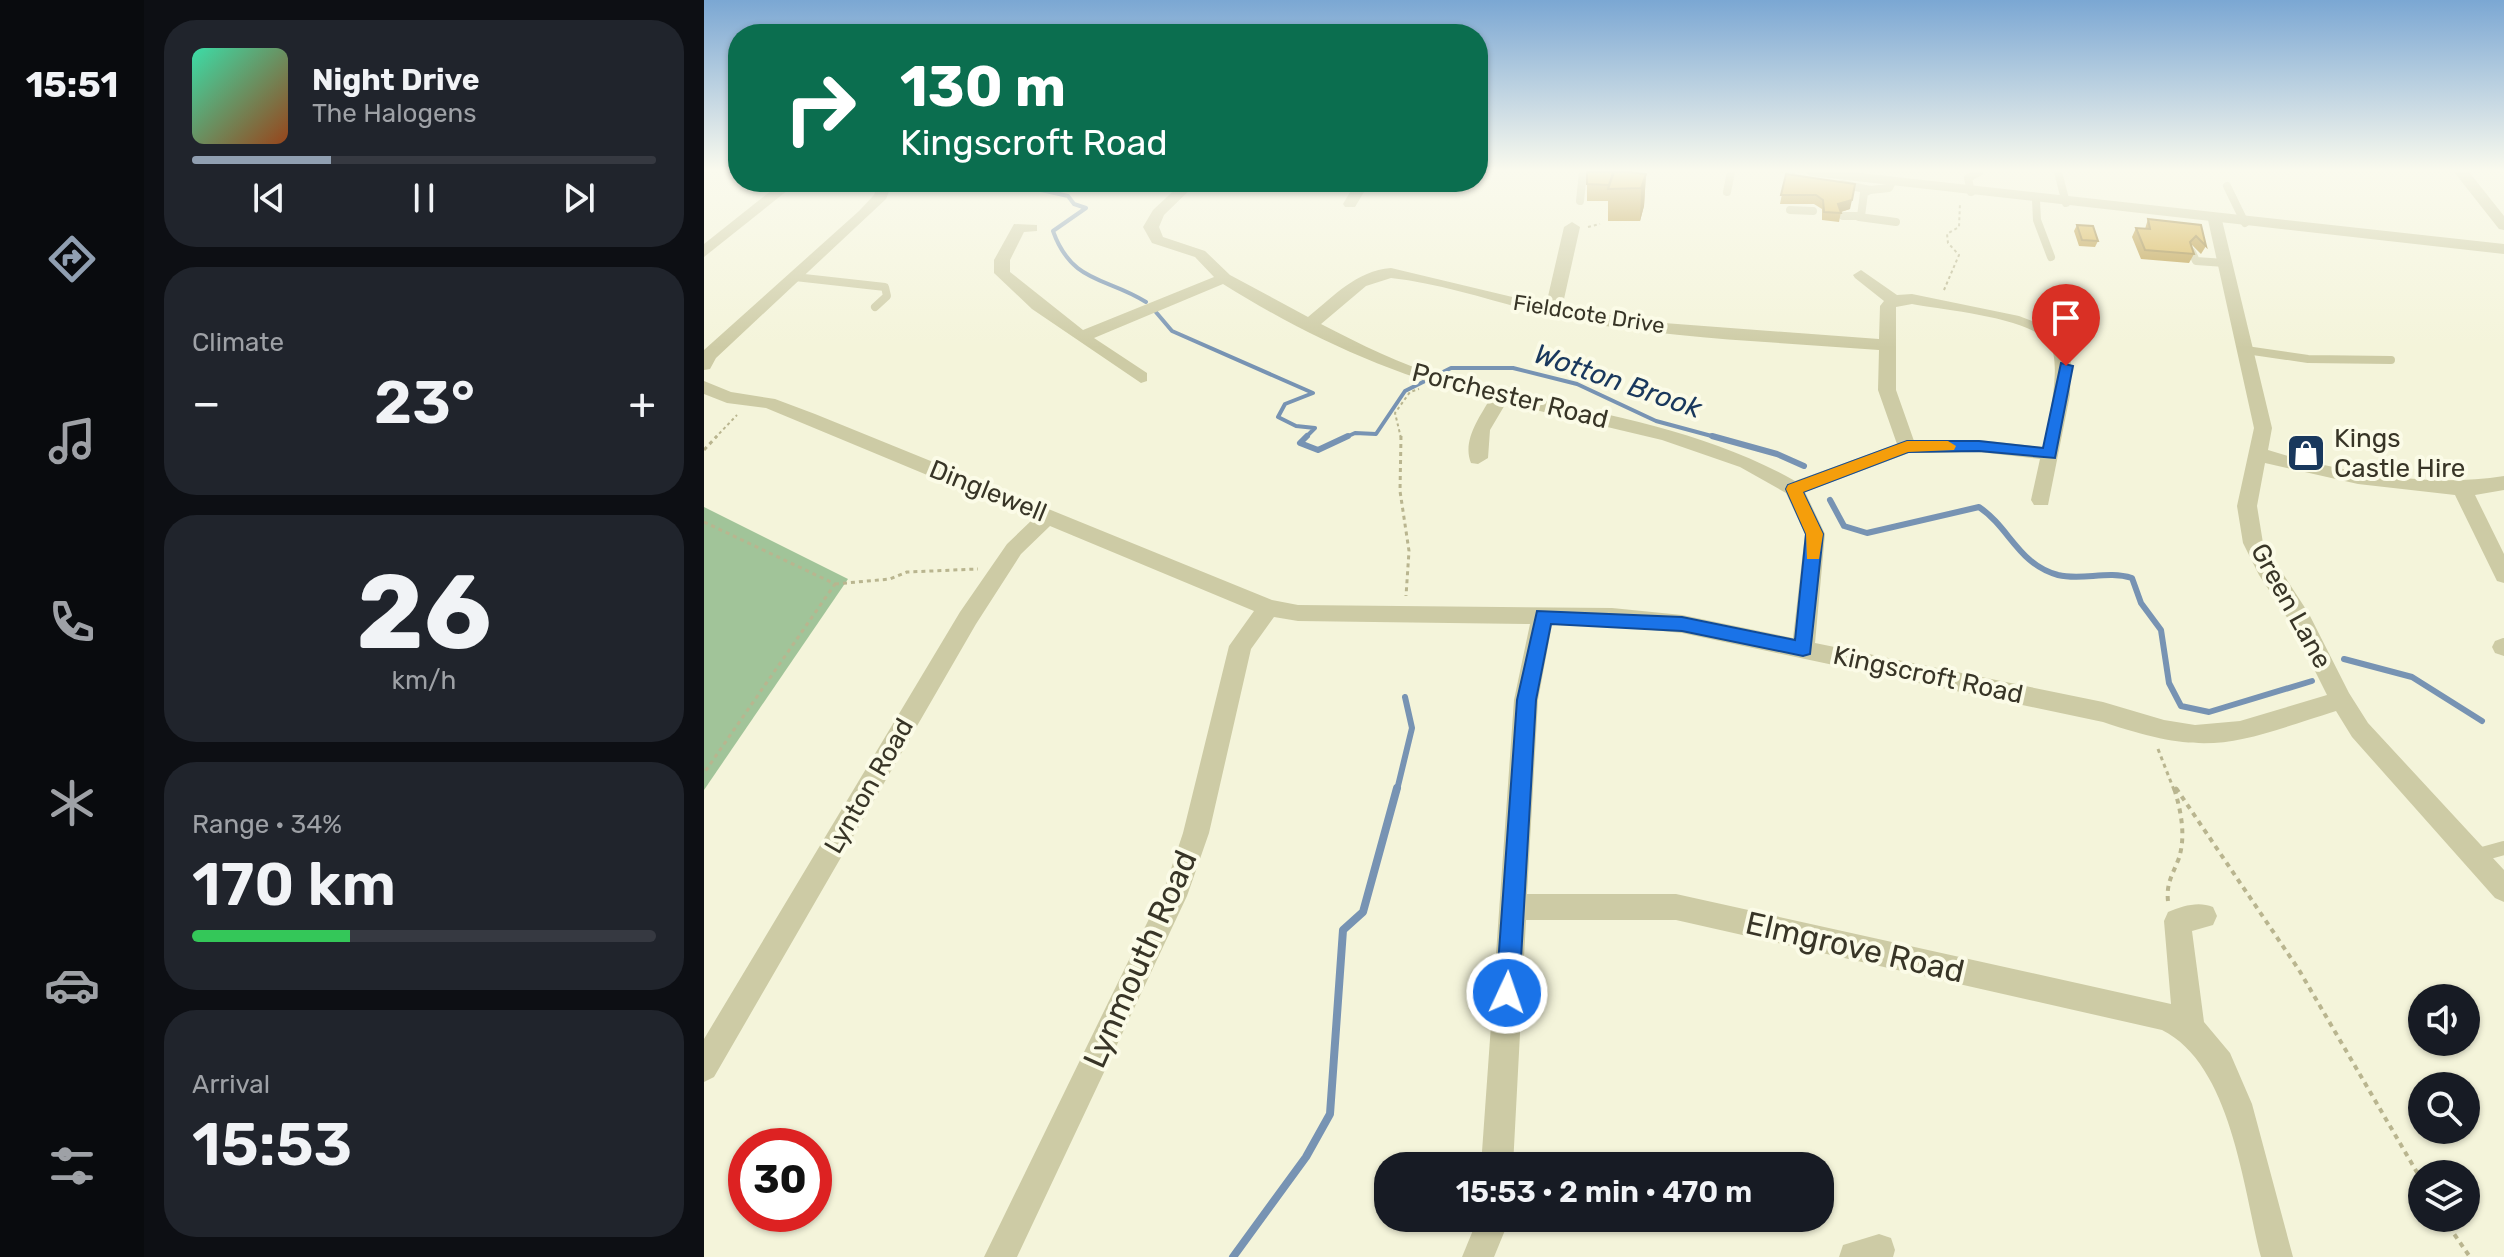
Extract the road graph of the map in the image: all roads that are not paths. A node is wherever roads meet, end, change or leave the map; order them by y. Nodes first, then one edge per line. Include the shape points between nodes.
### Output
1 (731, 231) edge
2 (845, 231) edge
3 (1017, 231) edge
4 (1153, 231) edge
5 (1571, 231) edge
6 (2041, 231) edge
7 (2217, 231) edge
8 (2321, 231) edge
9 (2504, 249) edge
10 (704, 252) edge
11 (2192, 252) edge
12 (2051, 257) dead end
13 (2225, 263) junction
14 (1861, 275) dead end
15 (795, 277) junction
16 (1224, 278) junction
17 (1893, 300) junction
18 (875, 307) dead end
19 (1553, 311) junction
20 (1310, 324) junction
21 (1081, 337) junction
22 (1887, 345) junction
23 (2246, 350) junction
24 (2391, 360) dead end
25 (704, 365) edge
26 (1141, 377) dead end
27 (704, 387) edge
28 (1502, 395) junction
29 (1907, 447) junction
30 (2049, 454) junction
31 (2259, 454) junction
32 (1478, 458) dead end
33 (2504, 483) edge
34 (1794, 489) junction
35 (2462, 489) junction
36 (2041, 500) dead end
37 (1048, 516) junction
38 (2504, 575) edge
39 (1269, 608) junction
40 (1543, 616) junction
41 (1803, 649) junction
42 (2341, 700) junction
43 (2504, 848) edge
44 (2475, 856) junction
45 (2504, 889) edge
46 (1513, 907) junction
47 (2181, 907) road end
48 (2191, 1029) junction
49 (704, 1067) edge
50 (1498, 1152) edge
51 (1488, 1232) edge
52 (1000, 1257) edge
53 (1478, 1257) edge
54 (2277, 1257) edge

1 - 10 street
2 - 15 street
3 - 21 street via 1002,260 1002,273
4 - 16 street, Porchester Road via 1157,240 1200,254
5 - 19 street
6 - 12 lane
7 - 13 street, Green Lane
8 - 9 street
11 - 13 lane via 2196,261
13 - 23 street, Green Lane
14 - 17 street
15 - 18 lane via 885,287 887,296
15 - 25 street
16 - 20 street, Porchester Road
16 - 21 street
17 - 22 street via 1888,306
17 - 30 street via 2035,325 2057,340 2066,366
19 - 20 street, Fieldcote Drive via 1408,275 1380,273
19 - 22 street, Fieldcote Drive via 1612,322
20 - 28 street, Porchester Road via 1371,356 1432,379
21 - 26 street
22 - 29 street via 1887,390
23 - 24 lane via 2308,359
23 - 31 street, Green Lane via 2263,428
27 - 37 street, Dinglewell via 809,418
28 - 32 street via 1481,430
28 - 34 street, Porchester Road via 1666,435 1747,462
29 - 30 street via 1979,446
29 - 34 street
30 - 36 street
31 - 35 street
31 - 42 street, Green Lane via 2247,506 2253,543 2301,620
33 - 35 street
34 - 41 street via 1815,534
35 - 38 street
37 - 39 street, Dinglewell
37 - 49 street, Lynton Road via 1000,567
39 - 40 street, Kingscroft Road via 1298,613
39 - 52 street, Lynmouth Road via 1240,646 1178,887
40 - 41 street, Kingscroft Road via 1682,624
40 - 46 street via 1526,700
41 - 42 street, Kingscroft Road via 2196,736 2227,734
42 - 44 street, Green Lane via 2360,730
43 - 44 lane
44 - 45 street, Green Lane
46 - 48 street, Elmgrove Road via 1676,907 2165,1016
46 - 50 street
47 - 48 street via 2184,998
48 - 54 street via 2220,1063 2237,1104
51 - 53 street

